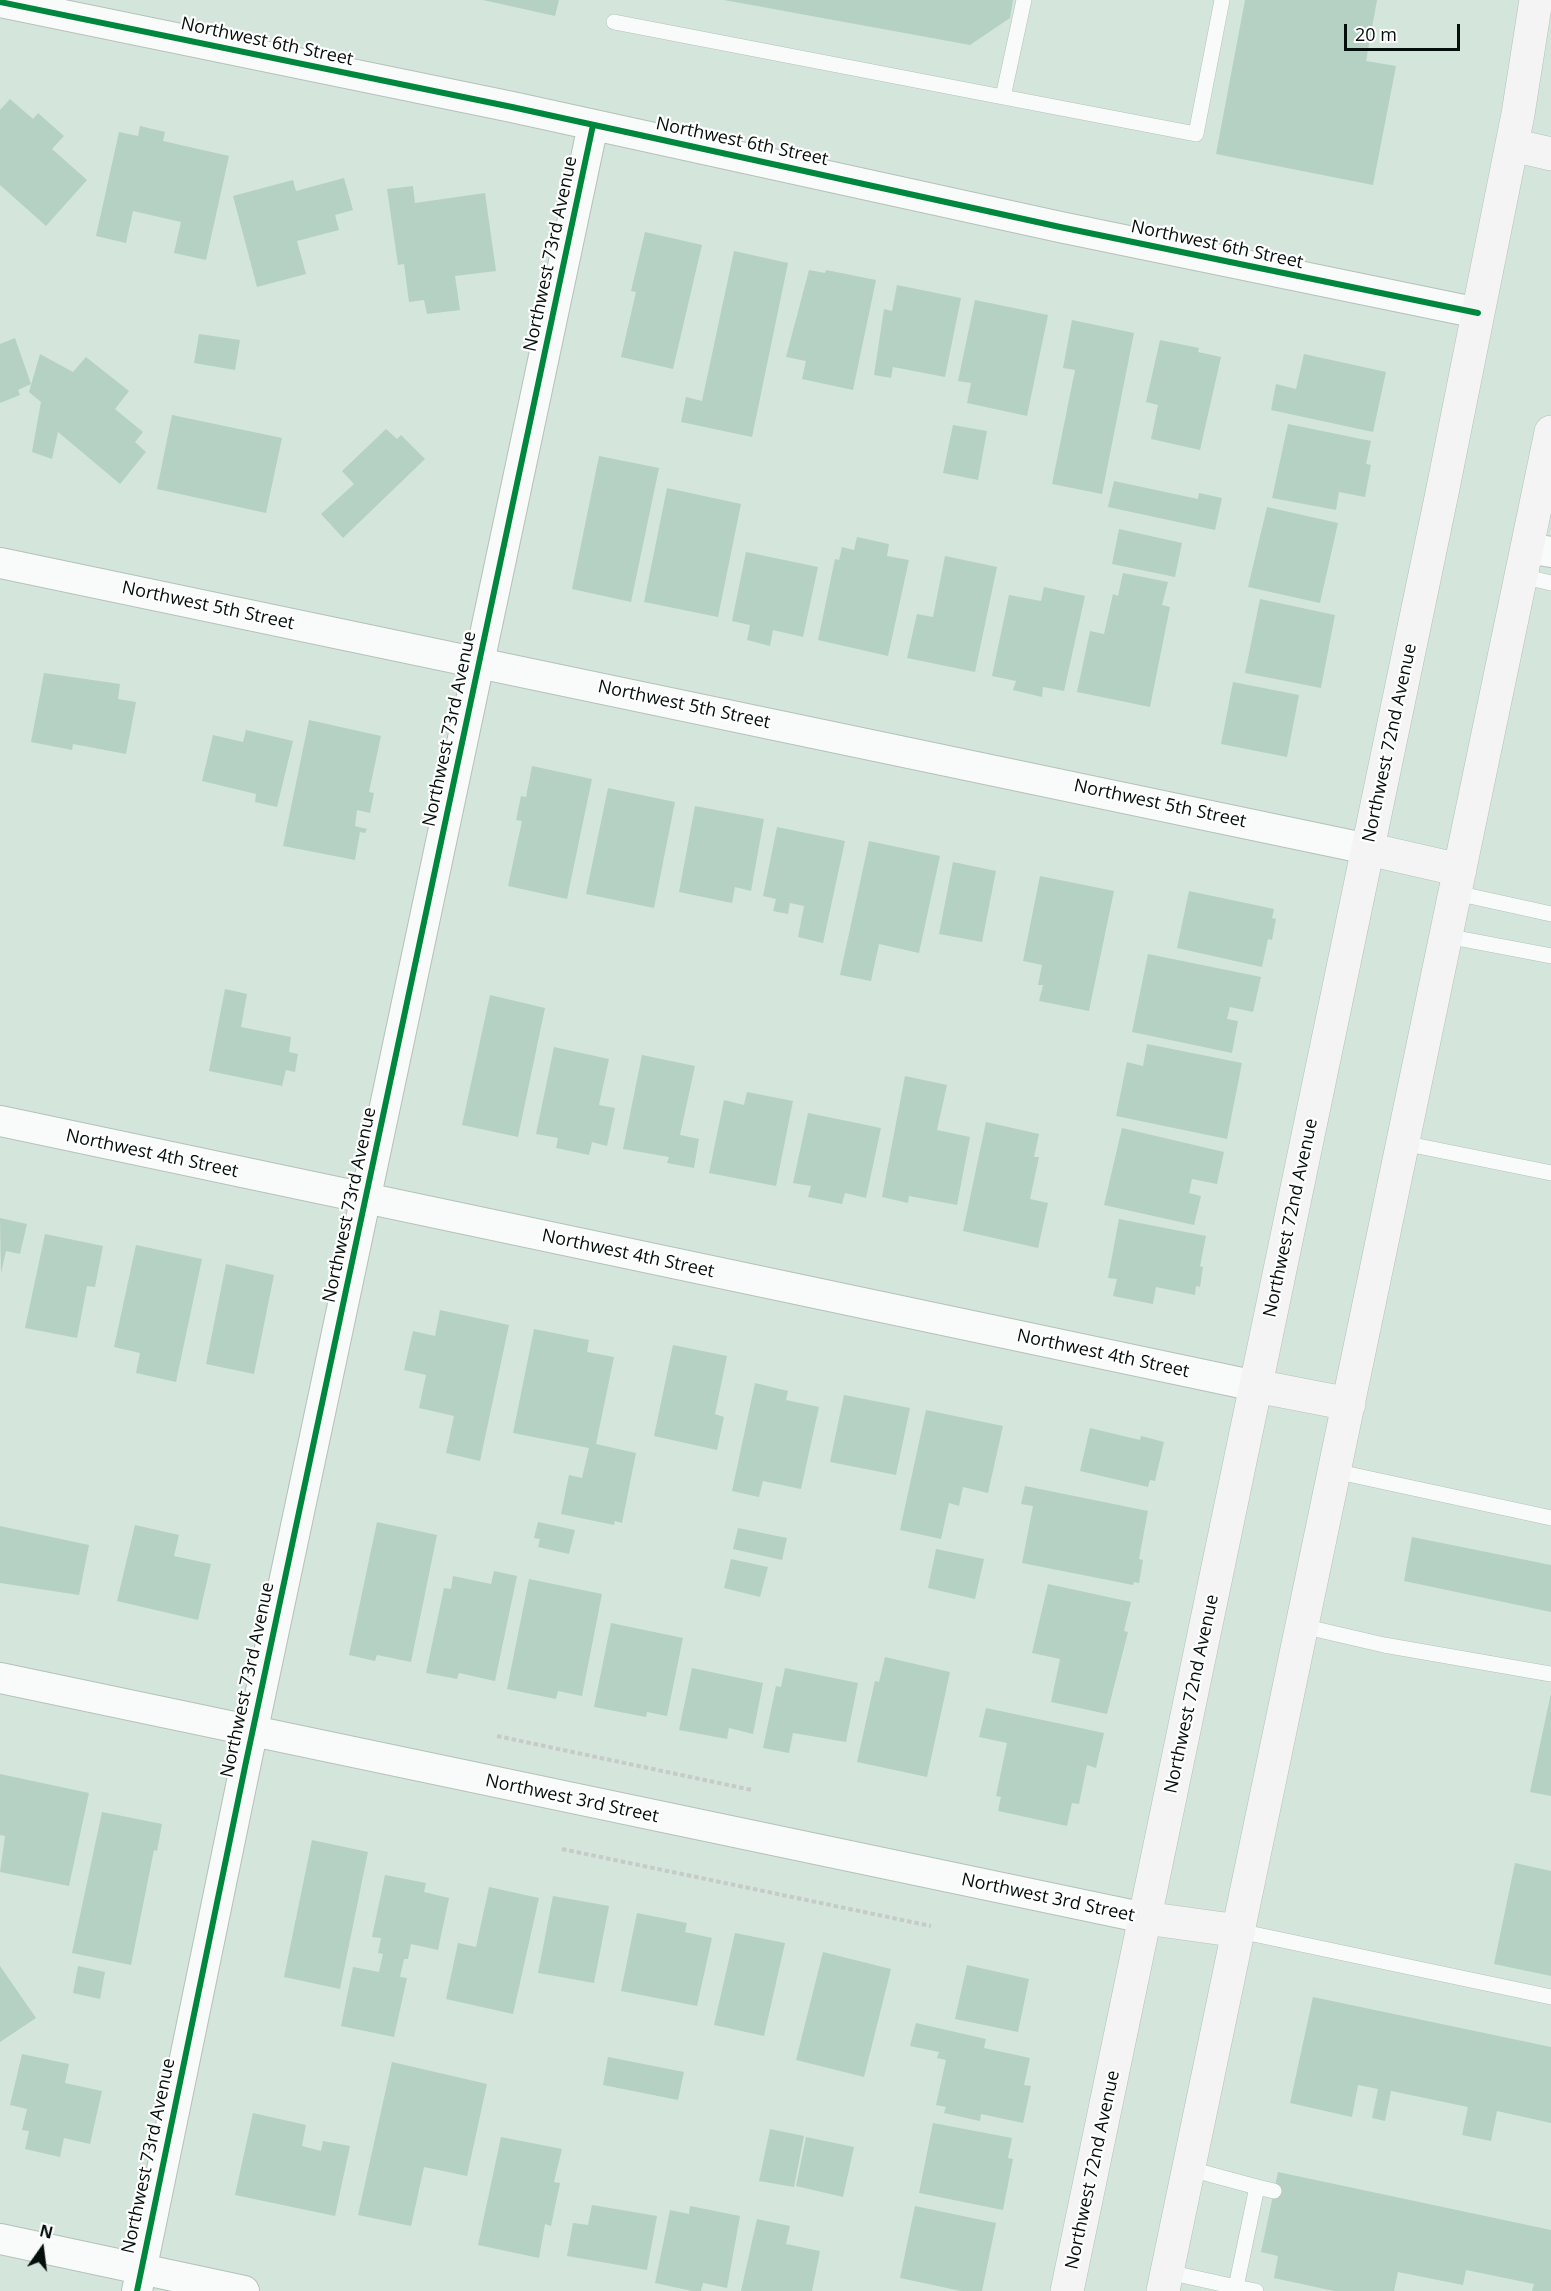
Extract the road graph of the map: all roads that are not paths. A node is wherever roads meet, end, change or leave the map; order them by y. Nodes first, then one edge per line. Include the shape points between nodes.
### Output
1 (1024, 0) edge
2 (1222, 0) edge
3 (1536, 0) edge
4 (0, 2) edge
5 (614, 22) dead end
6 (1540, 57) edge
7 (1003, 97) junction
8 (594, 125) junction
9 (1512, 145) junction
10 (1551, 154) edge
11 (1478, 313) junction
12 (1551, 432) edge
13 (0, 563) edge
14 (1538, 565) edge
15 (479, 662) junction
16 (1368, 849) junction
17 (1458, 881) junction
18 (1551, 914) edge
19 (1446, 936) junction
20 (1551, 956) edge
21 (0, 1121) edge
22 (1403, 1143) junction
23 (1551, 1173) edge
24 (367, 1199) junction
25 (1256, 1386) junction
26 (1348, 1404) junction
27 (1334, 1472) junction
28 (1551, 1518) edge
29 (1302, 1626) junction
30 (1551, 1674) edge
31 (0, 1678) edge
32 (252, 1731) junction
33 (1145, 1918) junction
34 (1239, 1931) junction
35 (1551, 1997) edge
36 (1190, 2169) junction
37 (1257, 2187) junction
38 (1274, 2191) dead end
39 (0, 2239) edge
40 (139, 2280) edge
41 (1166, 2281) edge
42 (1236, 2287) junction
43 (244, 2291) edge
44 (1067, 2291) edge
45 (1256, 2291) edge

1 - 7 lane
2 - 7 lane via 1196,134
3 - 6 main road, Northwest 72nd Avenue
4 - 8 street, Northwest 6th Street
5 - 7 lane
6 - 9 main road, Northwest 72nd Avenue
8 - 11 street, Northwest 6th Street
8 - 15 street, Northwest 73rd Avenue
9 - 10 main road
9 - 11 main road, Northwest 72nd Avenue
11 - 16 main road, Northwest 72nd Avenue
12 - 14 main road
13 - 15 street, Northwest 5th Street
14 - 17 main road
15 - 16 street, Northwest 5th Street
15 - 24 street, Northwest 73rd Avenue
16 - 17 main road
16 - 25 main road, Northwest 72nd Avenue
17 - 18 lane
17 - 19 main road
19 - 20 lane
19 - 22 main road
21 - 24 street, Northwest 4th Street
22 - 23 lane
22 - 26 main road
24 - 25 street, Northwest 4th Street
24 - 32 street, Northwest 73rd Avenue
25 - 26 main road
25 - 33 main road, Northwest 72nd Avenue
26 - 27 main road
27 - 28 lane
27 - 29 main road
29 - 30 lane via 1384,1645
29 - 34 main road
31 - 32 street, Northwest 3rd Street
32 - 33 street, Northwest 3rd Street
32 - 40 street, Northwest 73rd Avenue
33 - 34 main road
33 - 44 main road, Northwest 72nd Avenue
34 - 35 lane
34 - 36 main road
36 - 37 lane
36 - 41 main road
37 - 38 lane
37 - 42 lane
39 - 40 street
40 - 43 street
41 - 42 lane
42 - 45 lane

